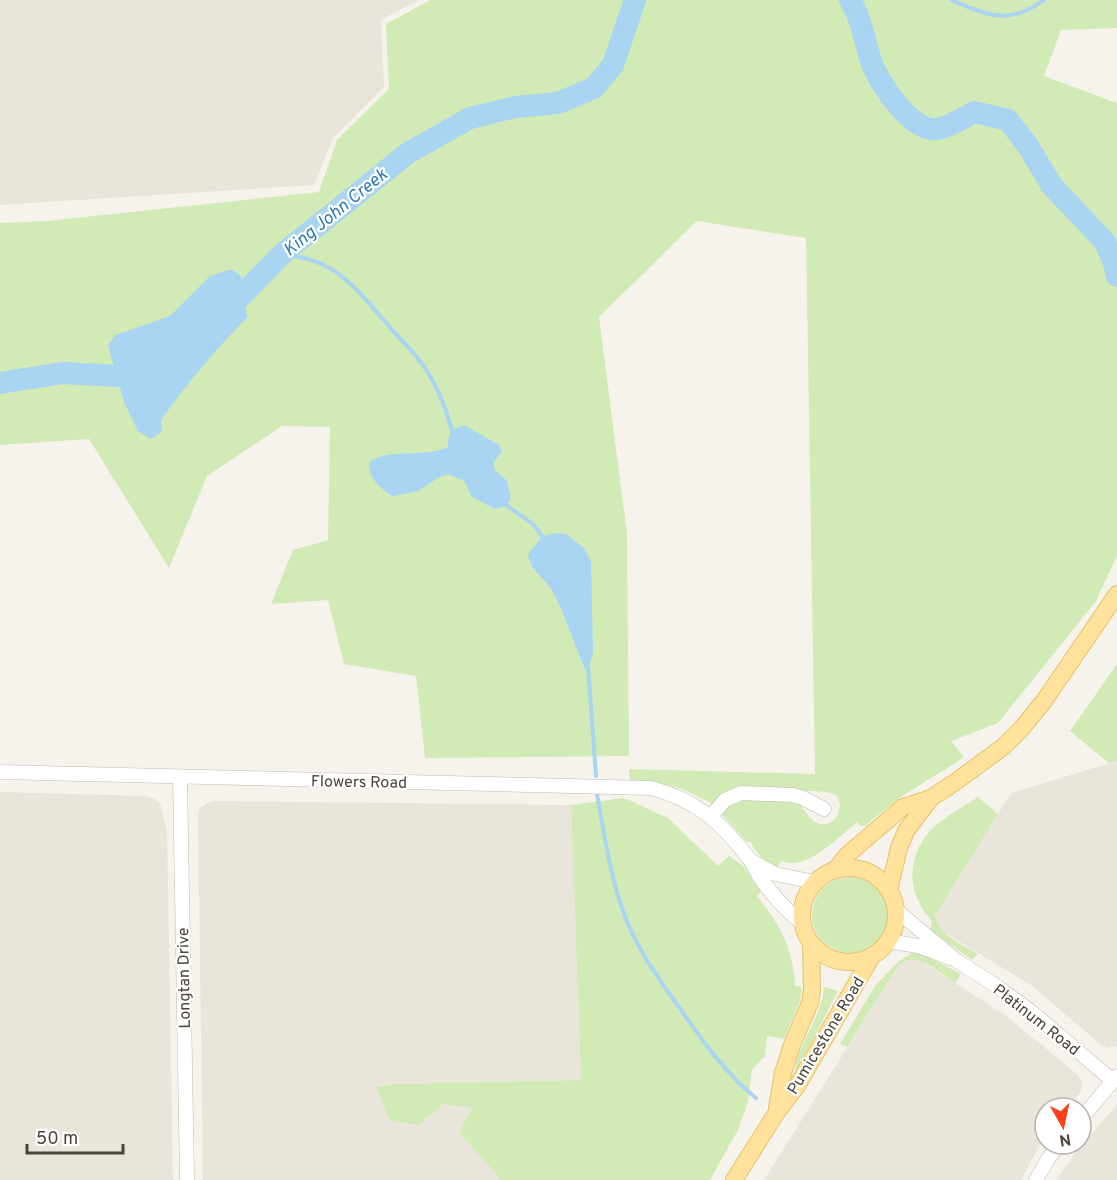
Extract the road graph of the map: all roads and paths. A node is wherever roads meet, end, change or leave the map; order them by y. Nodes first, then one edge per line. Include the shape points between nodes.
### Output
1 (1117, 594) edge
2 (0, 772) edge
3 (180, 777) junction
4 (931, 798) junction
5 (824, 809) dead end
6 (711, 816) junction
7 (751, 861) junction
8 (836, 869) junction
9 (815, 882) junction
10 (889, 890) junction
11 (896, 909) junction
12 (803, 924) junction
13 (888, 941) junction
14 (811, 942) junction
15 (872, 956) junction
16 (957, 961) junction
17 (1115, 1078) edge
18 (1093, 1105) edge
19 (777, 1112) junction
20 (1050, 1156) edge
21 (187, 1180) edge
22 (734, 1180) edge
23 (1036, 1180) edge

1 - 4 main road via 1022,728 981,765
2 - 3 street, Flowers Road
3 - 6 street, Flowers Road via 651,788 686,800
3 - 21 street, Longtan Drive
4 - 8 main road via 903,807
4 - 10 main road via 906,831
5 - 6 street via 794,795 741,793 725,800
6 - 7 street, Flowers Road
7 - 9 street, Flowers Road via 775,874
7 - 12 street, Flowers Road via 787,911
8 - 9 main road
8 - 10 main road via 866,871
9 - 12 main road via 806,894
10 - 11 main road
11 - 13 main road
11 - 16 street, Platinum Road
12 - 14 main road
13 - 15 main road
13 - 16 street, Platinum Road via 918,946
14 - 15 main road via 832,958 846,961
14 - 19 main road, Pumicestone Road via 810,1003 783,1073
15 - 19 main road, Pumicestone Road via 797,1086
16 - 17 street, Platinum Road via 998,987
17 - 18 street
19 - 22 main road, Pumicestone Road
20 - 23 street

